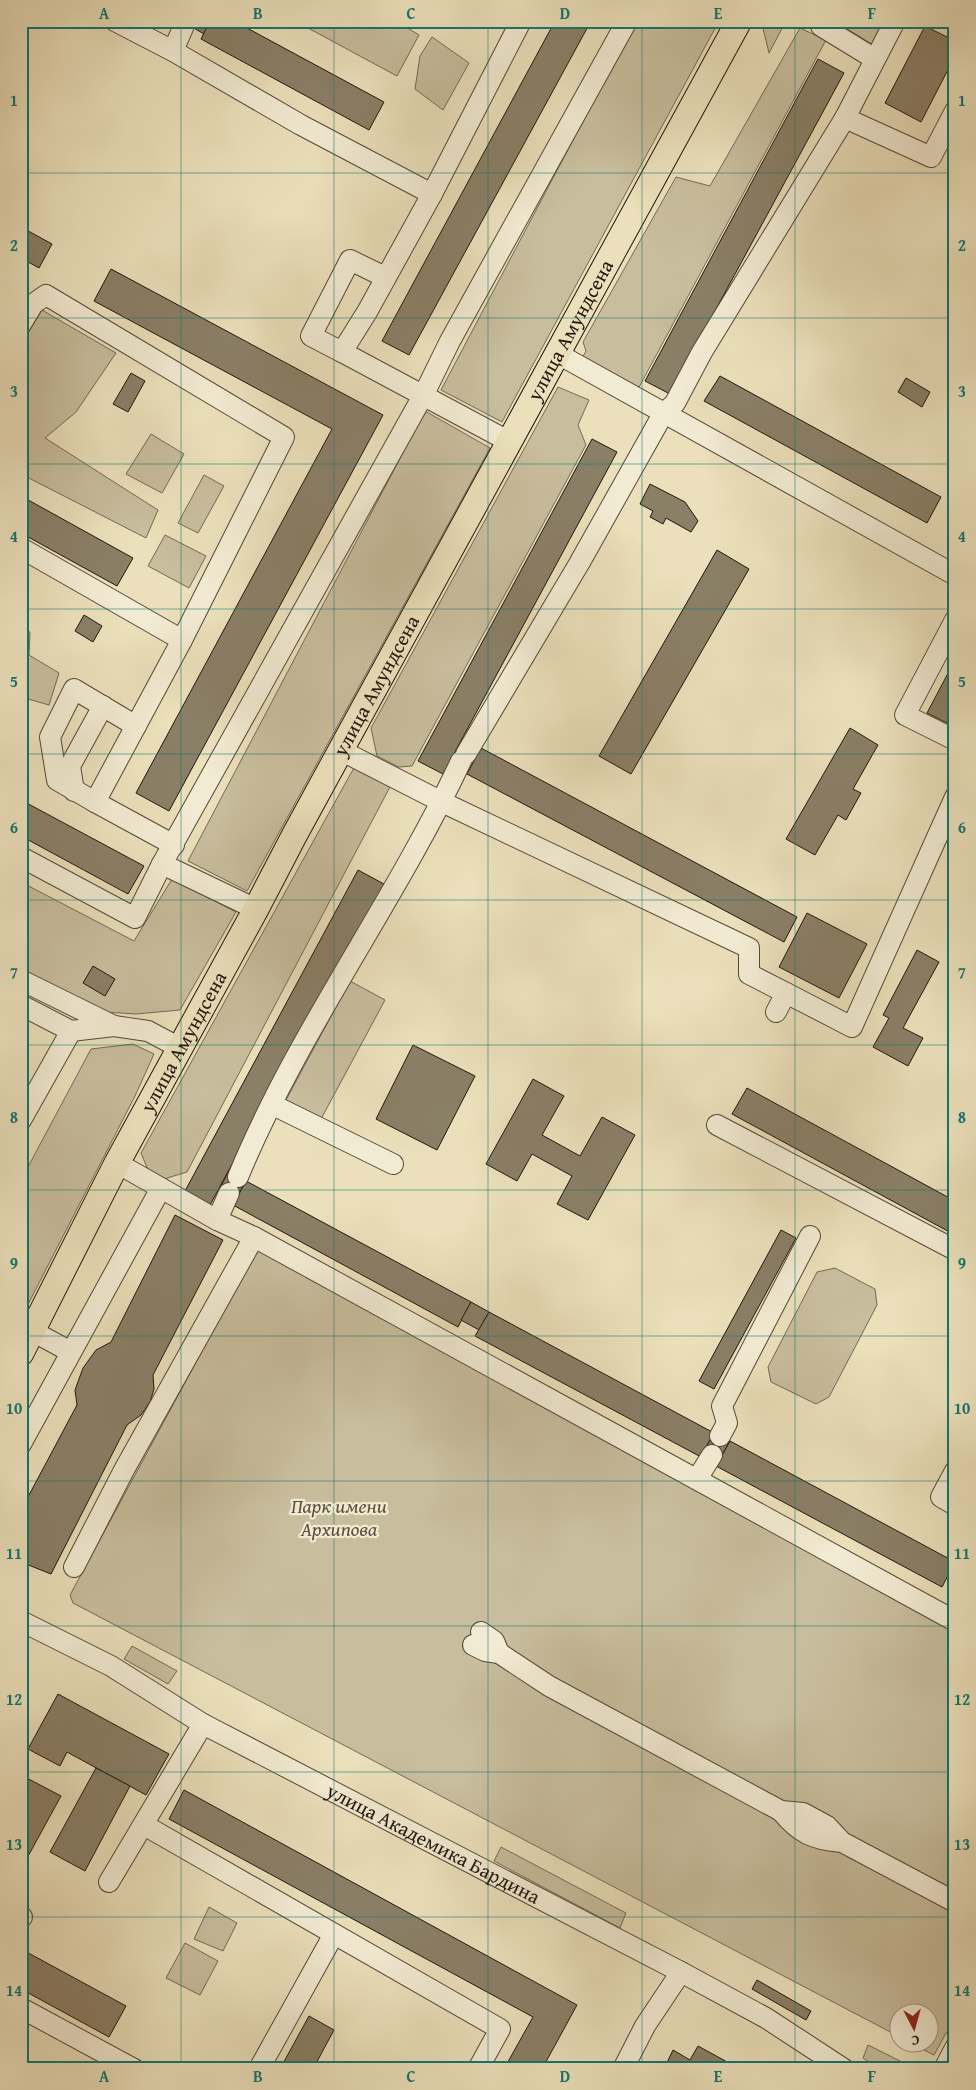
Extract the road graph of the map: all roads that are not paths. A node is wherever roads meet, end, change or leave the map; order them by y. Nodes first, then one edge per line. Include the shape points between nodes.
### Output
1 (115, 21) edge
2 (521, 21) edge
3 (627, 21) edge
4 (739, 21) edge
5 (824, 21) edge
6 (895, 21) edge
7 (185, 23) dead end
8 (173, 51) junction
9 (875, 59) junction
10 (955, 111) edge
11 (845, 118) junction
12 (432, 194) junction
13 (385, 277) junction
14 (27, 301) edge
15 (21, 324) edge
16 (342, 352) junction
17 (558, 354) junction
18 (423, 395) junction
19 (663, 414) junction
20 (510, 442) junction
21 (21, 548) edge
22 (955, 575) edge
23 (955, 620) edge
24 (182, 640) junction
25 (103, 706) junction
26 (136, 726) junction
27 (955, 740) edge
28 (342, 751) junction
29 (74, 791) junction
30 (955, 797) edge
31 (95, 802) junction
32 (442, 802) junction
33 (174, 844) junction
34 (21, 857) edge
35 (162, 864) junction
36 (256, 909) junction
37 (21, 980) edge
38 (786, 993) junction
39 (21, 1005) edge
40 (776, 1012) dead end
41 (114, 1026) junction
42 (71, 1031) junction
43 (180, 1048) junction
44 (273, 1105) junction
45 (21, 1120) edge
46 (717, 1125) dead end
47 (117, 1163) junction
48 (393, 1164) dead end
49 (161, 1188) junction
50 (216, 1220) junction
51 (810, 1236) dead end
52 (254, 1237) junction
53 (955, 1250) edge
54 (34, 1332) junction
55 (71, 1352) junction
56 (21, 1353) edge
57 (720, 1436) dead end
58 (21, 1444) edge
59 (712, 1455) dead end
60 (955, 1470) edge
61 (697, 1479) junction
62 (955, 1505) edge
63 (74, 1567) dead end
64 (953, 1616) edge
65 (21, 1621) edge
66 (477, 1638) dead end
67 (203, 1724) junction
68 (144, 1825) junction
69 (109, 1882) dead end
70 (955, 1902) edge
71 (334, 1934) junction
72 (681, 1972) junction
73 (21, 2008) edge
74 (955, 2048) edge
75 (134, 2069) edge
76 (259, 2069) edge
77 (478, 2069) edge
78 (622, 2069) edge
79 (844, 2069) edge
80 (944, 2069) edge

1 - 8 street
2 - 12 street
3 - 18 street
4 - 17 main road, улица Амундсена
5 - 9 street via 821,26
6 - 9 street
7 - 8 street
8 - 12 street via 301,125
9 - 11 street
10 - 11 street via 931,157
11 - 19 street via 702,352 675,404
12 - 13 street
13 - 16 street
13 - 16 street via 350,260 311,336
14 - 15 street
14 - 24 street via 46,295 284,437
16 - 18 street
17 - 19 street
17 - 20 main road, улица Амундсена
18 - 20 street
18 - 33 street
19 - 22 street
19 - 32 street via 464,758
20 - 28 main road, улица Амундсена
21 - 24 street
23 - 27 street via 906,715
24 - 26 street
25 - 26 street
25 - 29 street via 70,766
25 - 29 street via 74,689 50,737 57,780
26 - 31 street
28 - 32 street
28 - 36 main road, улица Амундсена
29 - 31 street
30 - 38 street via 852,1027
31 - 33 street
32 - 38 street via 749,948 749,974
32 - 44 street via 304,1044
33 - 35 street
34 - 35 street via 134,918
35 - 36 street
36 - 43 main road, улица Амундсена
37 - 41 street
38 - 40 street
39 - 42 street
41 - 42 street
41 - 43 street via 148,1031
42 - 45 street
43 - 47 main road, улица Амундсена
44 - 48 street
44 - 50 street
46 - 53 street
47 - 49 street
47 - 54 main road, улица Амундсена
49 - 50 street
49 - 55 street
50 - 52 street
51 - 57 street via 722,1406 727,1423
52 - 61 street
52 - 63 street via 124,1470
54 - 55 street
54 - 56 main road, улица Амундсена
55 - 58 street
59 - 61 street
60 - 62 street via 940,1497
61 - 64 street
65 - 67 street, улица Академика Бардина via 111,1666
66 - 70 street via 494,1641 498,1653 549,1686 781,1811 802,1813 826,1826 842,1842
67 - 68 street
67 - 72 street, улица Академика Бардина
68 - 69 street
68 - 71 street
71 - 76 street
71 - 77 street via 500,2029
72 - 78 street via 645,2026
72 - 79 street, улица Академика Бардина via 766,2018
73 - 75 street
74 - 80 street

